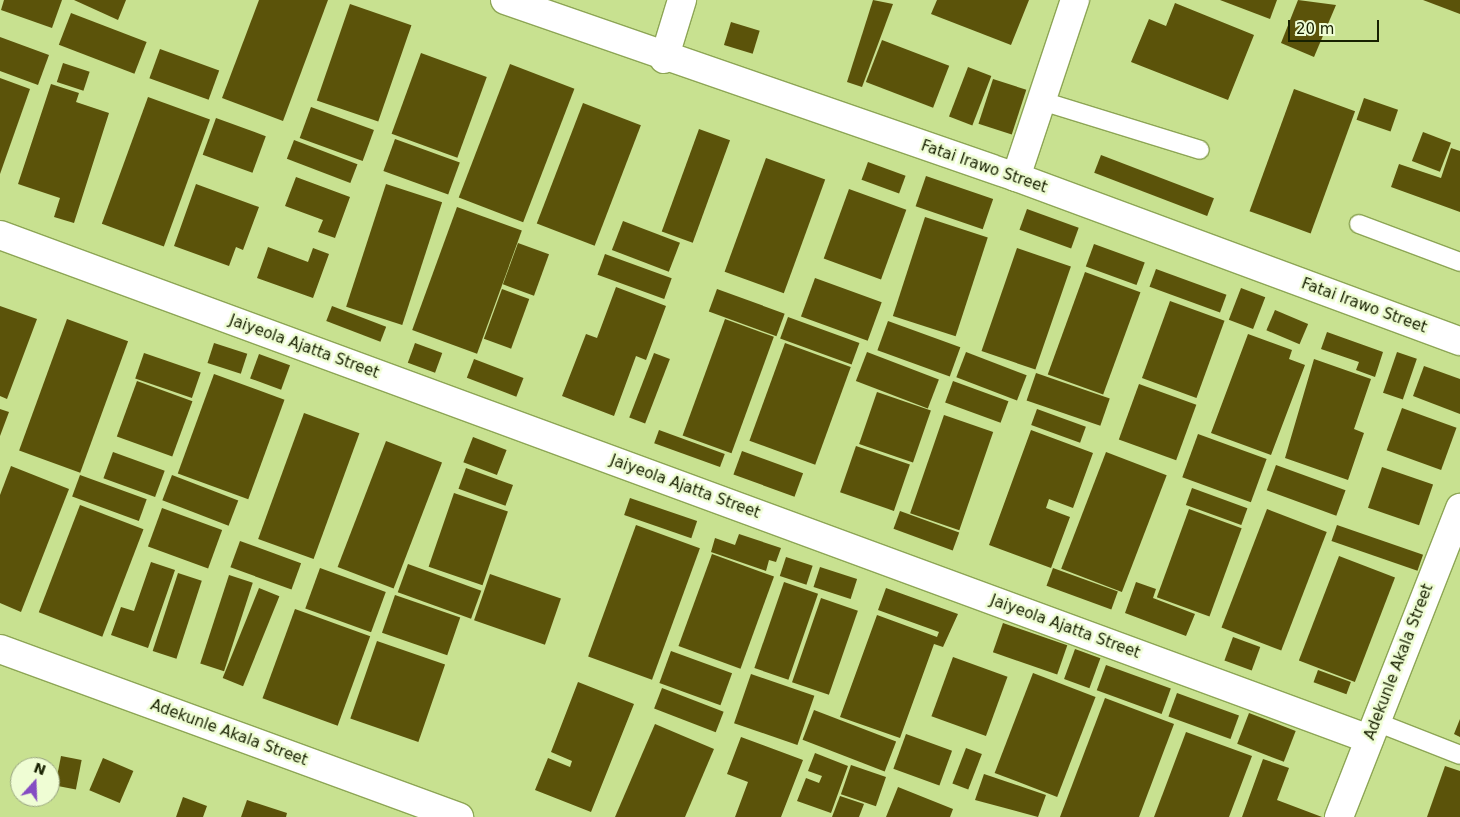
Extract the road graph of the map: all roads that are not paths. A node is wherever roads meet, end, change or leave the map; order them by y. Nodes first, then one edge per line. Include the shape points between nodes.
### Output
1 (506, 0) edge
2 (682, 0) edge
3 (1075, 0) edge
4 (664, 59) junction
5 (1042, 101) junction
6 (1200, 150) dead end
7 (1016, 177) junction
8 (1359, 224) dead end
9 (0, 235) edge
10 (1460, 262) edge
11 (1460, 341) edge
12 (1460, 508) edge
13 (0, 649) edge
14 (1372, 731) junction
15 (1460, 755) edge
16 (459, 817) edge
17 (1339, 817) edge

1 - 4 street, Fatai Irawo Street
2 - 4 street
3 - 5 street
4 - 7 street, Fatai Irawo Street
5 - 6 lane
5 - 7 street
7 - 11 street, Fatai Irawo Street
8 - 10 lane
9 - 14 street, Jaiyeola Ajatta Street
12 - 14 street, Adekunle Akala Street
13 - 16 street, Adekunle Akala Street
14 - 15 lane
14 - 17 street, Adekunle Akala Street

